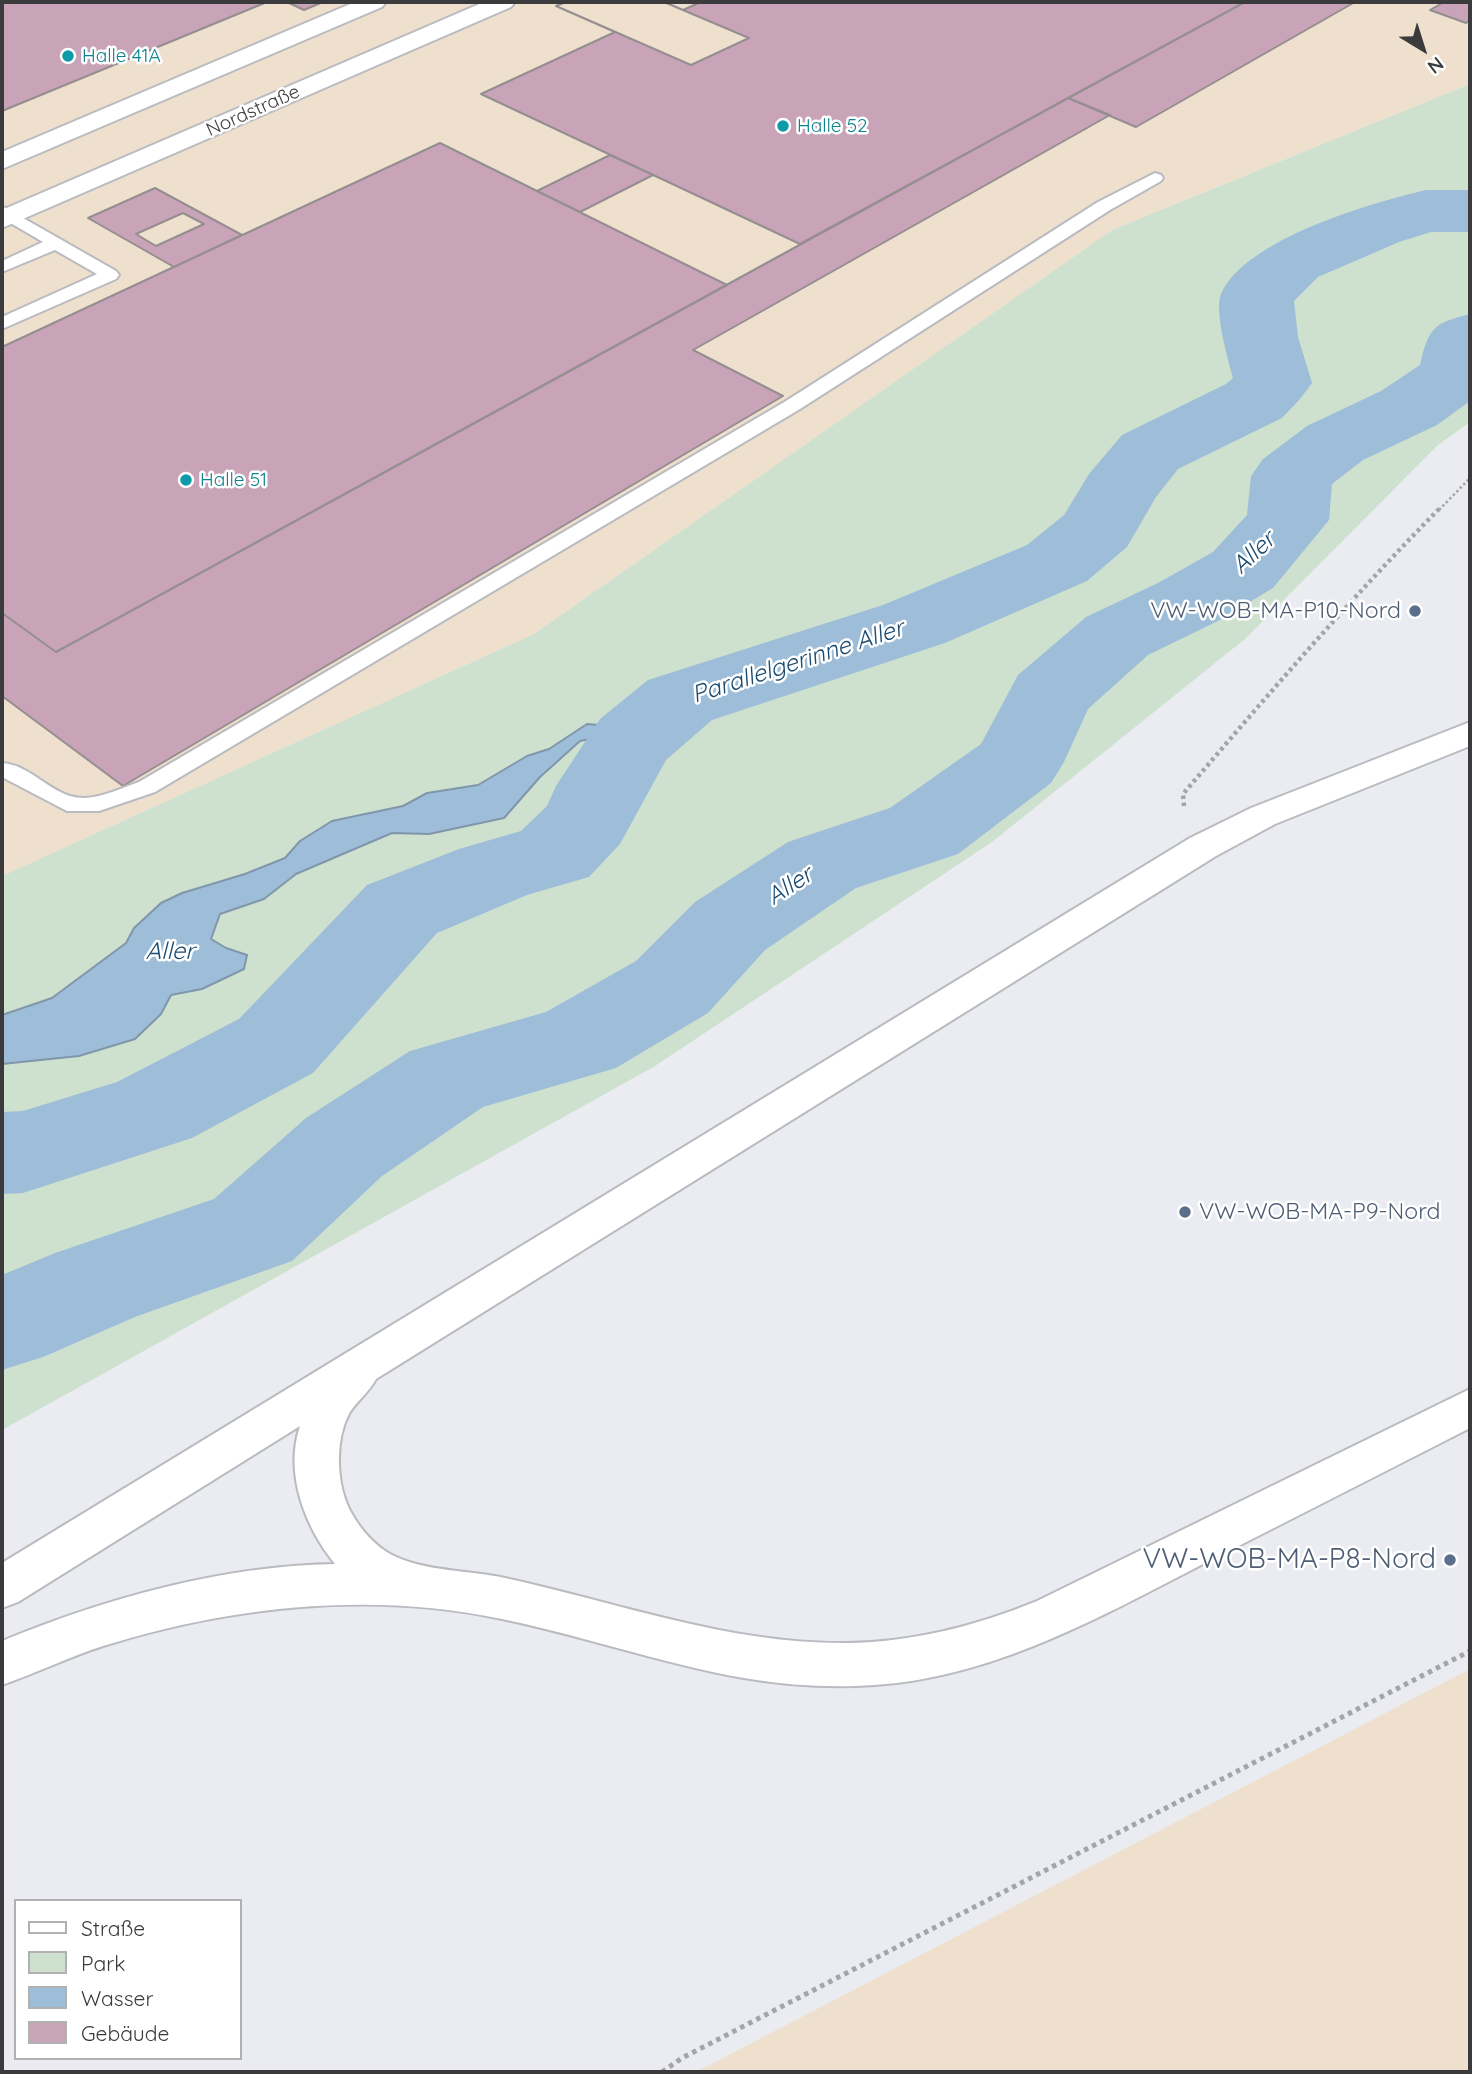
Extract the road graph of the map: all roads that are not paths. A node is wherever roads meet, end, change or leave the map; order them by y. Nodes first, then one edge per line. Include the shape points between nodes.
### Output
1 (374, 2) edge
2 (503, 2) edge
3 (2, 161) edge
4 (1155, 178) dead end
5 (5, 216) edge
6 (56, 243) junction
7 (2, 267) edge
8 (2, 324) edge
9 (1470, 733) edge
10 (2, 770) edge
11 (390, 1350) junction
12 (1470, 1407) edge
13 (2, 1587) edge
14 (433, 1587) junction
15 (2, 1663) edge

1 - 3 street
2 - 5 street, Nordstraße
4 - 10 lane via 793,405 147,787 99,804 67,803 12,771
5 - 6 lane
6 - 7 lane
6 - 8 lane via 110,275
9 - 11 street via 1263,816 1203,847
11 - 13 street
11 - 14 street via 351,1380 320,1433 321,1500 332,1527 369,1566 393,1578
12 - 14 street via 1074,1607 1024,1629 902,1661 835,1665 697,1649 523,1600
14 - 15 street via 347,1583 194,1601 50,1641

